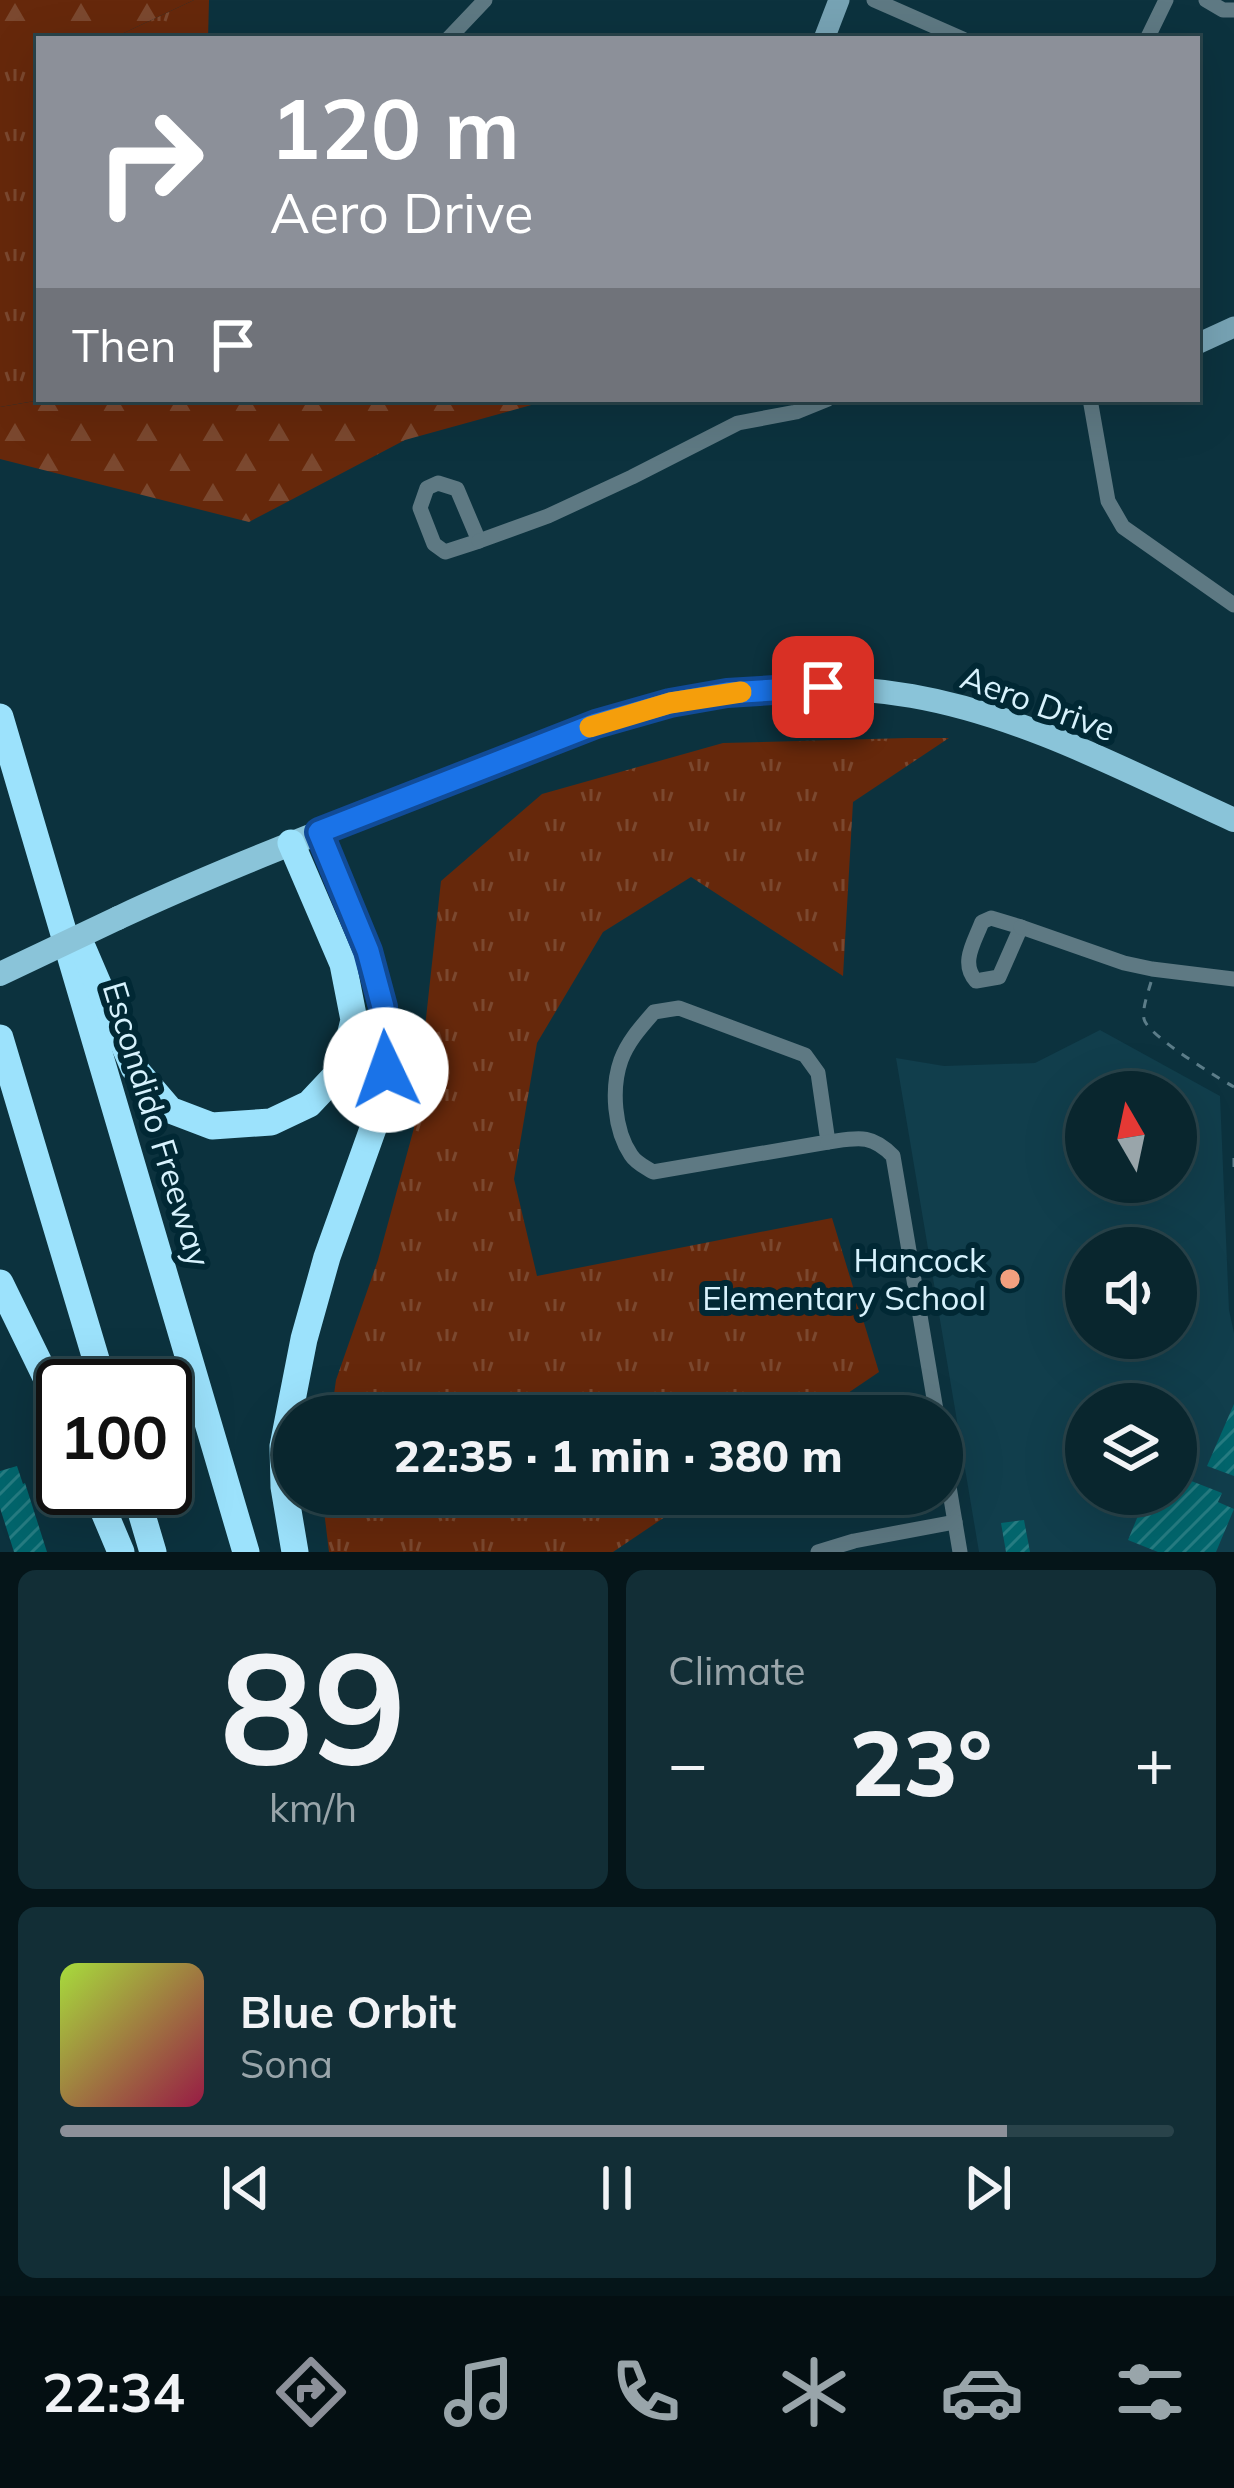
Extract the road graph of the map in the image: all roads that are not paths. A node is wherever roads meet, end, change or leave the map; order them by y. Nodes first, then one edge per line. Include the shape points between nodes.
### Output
1 (484, 0) edge
2 (839, 0) edge
3 (874, 0) edge
4 (1166, 0) edge
5 (1206, 0) edge
6 (1234, 10) edge
7 (451, 36) edge
8 (825, 36) edge
9 (957, 36) edge
10 (1148, 36) edge
11 (1234, 327) edge
12 (1200, 343) edge
13 (821, 402) edge
14 (1091, 402) edge
15 (478, 541) junction
16 (1234, 605) edge
17 (0, 717) edge
18 (1234, 820) edge
19 (319, 832) junction
20 (291, 844) junction
21 (39, 852) junction
22 (1021, 927) dead end
23 (0, 974) edge
24 (1234, 979) edge
25 (0, 1038) edge
26 (828, 1142) junction
27 (0, 1283) edge
28 (37, 1359) edge
29 (96, 1359) edge
30 (933, 1395) edge
31 (105, 1515) edge
32 (142, 1515) edge
33 (954, 1515) edge
34 (955, 1522) junction
35 (121, 1552) edge
36 (153, 1552) edge
37 (246, 1552) edge
38 (296, 1552) edge
39 (818, 1552) edge
40 (960, 1552) edge

1 - 7 street
2 - 8 street
3 - 9 street
4 - 10 street
5 - 6 street
11 - 12 street
13 - 15 street via 738,423 632,478
14 - 16 street via 1108,501 1123,527
15 - 15 street via 457,489 427,488 420,508 434,544 446,552
17 - 21 highway, Escondido Freeway
18 - 19 main road, Aero Drive via 970,709 823,687 670,703
19 - 20 main road, Aero Drive
19 - 38 highway via 368,951 383,1007 386,1070 304,1340 283,1446
20 - 21 highway via 343,964 354,1020 342,1070 309,1104 271,1122 212,1126 170,1110 134,1068
20 - 23 main road, Aero Drive, bridge
21 - 37 highway, Escondido Freeway
22 - 24 street via 1124,963
25 - 29 highway
26 - 26 street via 653,1172 633,1160 621,1134 620,1062 654,1012 679,1008 805,1055 818,1072
26 - 30 street via 862,1137 893,1156
27 - 28 highway
31 - 35 highway
32 - 36 highway
33 - 34 street
34 - 39 street
34 - 40 street

